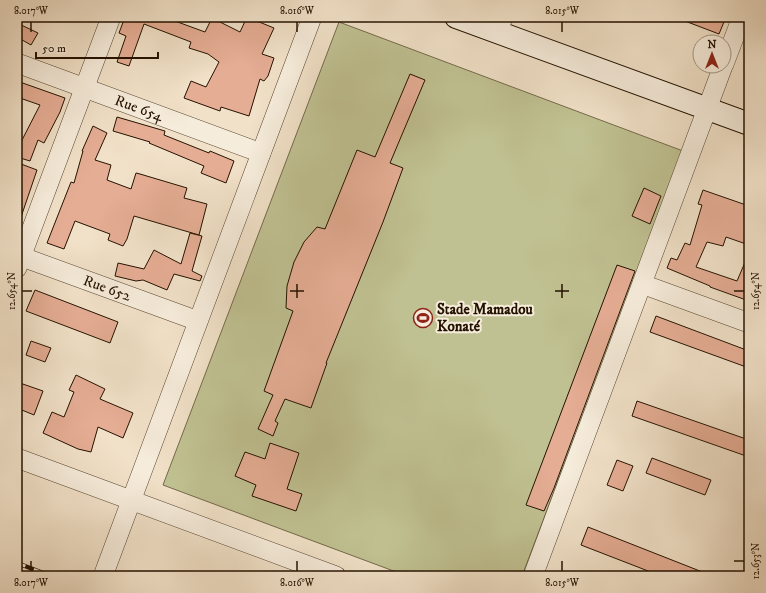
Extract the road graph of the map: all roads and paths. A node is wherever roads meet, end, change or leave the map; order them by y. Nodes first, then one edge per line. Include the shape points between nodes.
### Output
1 (111, 17) edge
2 (312, 17) edge
3 (456, 17) edge
4 (742, 17) edge
5 (500, 25) edge
6 (732, 44) edge
7 (17, 63) edge
8 (721, 74) edge
9 (84, 88) junction
10 (707, 109) junction
11 (749, 124) edge
12 (261, 153) junction
13 (18, 260) edge
14 (642, 284) junction
15 (198, 321) junction
16 (749, 323) edge
17 (17, 458) edge
18 (132, 500) junction
19 (103, 576) edge
20 (336, 576) edge
21 (533, 576) edge

1 - 9 street
2 - 12 street
3 - 5 street
4 - 6 street
5 - 10 street
7 - 9 street, Rue 654
8 - 10 street
9 - 12 street, Rue 654
9 - 13 street
10 - 11 street
10 - 14 street
12 - 15 street
13 - 15 street, Rue 652
14 - 16 street
14 - 21 street
15 - 18 street
17 - 18 street
18 - 19 street
18 - 20 street

